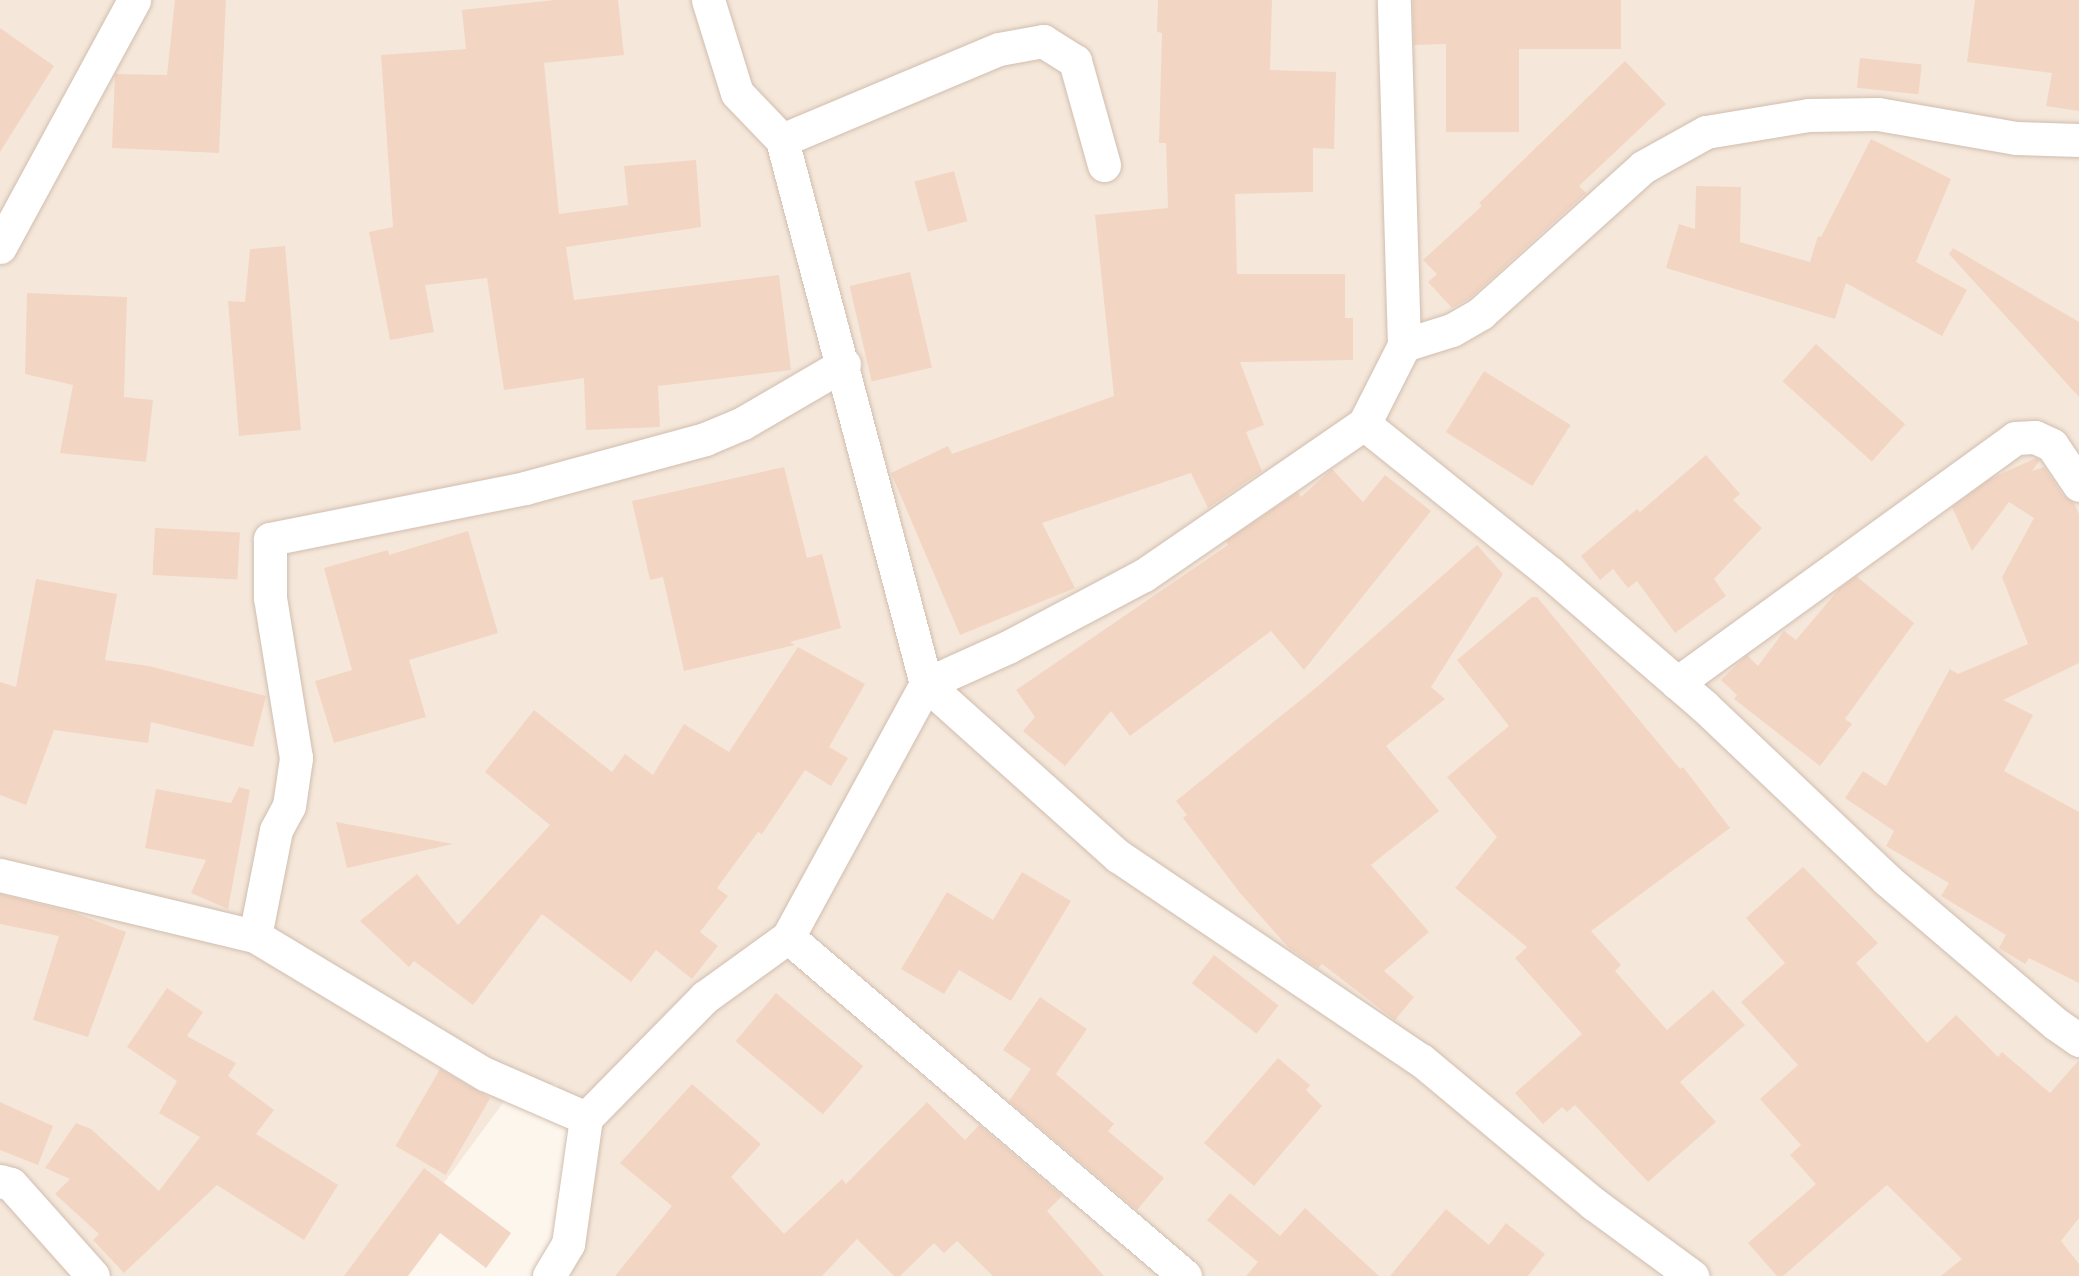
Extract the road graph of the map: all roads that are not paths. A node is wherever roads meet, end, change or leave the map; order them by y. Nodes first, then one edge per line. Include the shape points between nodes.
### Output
1 (134, 0) edge
2 (708, 0) edge
3 (1394, 0) edge
4 (782, 140) junction
5 (2079, 140) edge
6 (1104, 165) dead end
7 (0, 247) edge
8 (1404, 345) junction
9 (844, 364) junction
10 (1364, 424) junction
11 (2079, 485) edge
12 (1677, 682) junction
13 (926, 684) junction
14 (0, 875) edge
15 (255, 936) junction
16 (788, 937) junction
17 (2079, 1040) edge
18 (586, 1118) junction
19 (0, 1181) edge
20 (93, 1276) edge
21 (549, 1276) edge
22 (1185, 1276) edge
23 (1692, 1276) edge

1 - 7 street
2 - 4 street via 737,93
3 - 8 street
4 - 6 street via 999,49 1043,41 1075,61
4 - 9 street
5 - 8 street via 2016,138 1878,114 1809,115 1706,132 1643,167 1481,313 1452,330
8 - 10 street
9 - 13 street
9 - 15 street via 743,423 705,439 525,489 270,539 270,598 296,758 289,806 276,830
10 - 12 street via 1550,573
10 - 13 street via 1144,575 1008,647
11 - 12 street via 2052,445 2035,437 2015,438
12 - 17 street via 1886,879 2055,1024
13 - 16 street
13 - 23 street via 1118,856 1421,1059 1594,1204
14 - 15 street
15 - 18 street via 485,1074
16 - 18 street via 705,997
16 - 22 street
18 - 21 street via 568,1244
19 - 20 street via 11,1184

